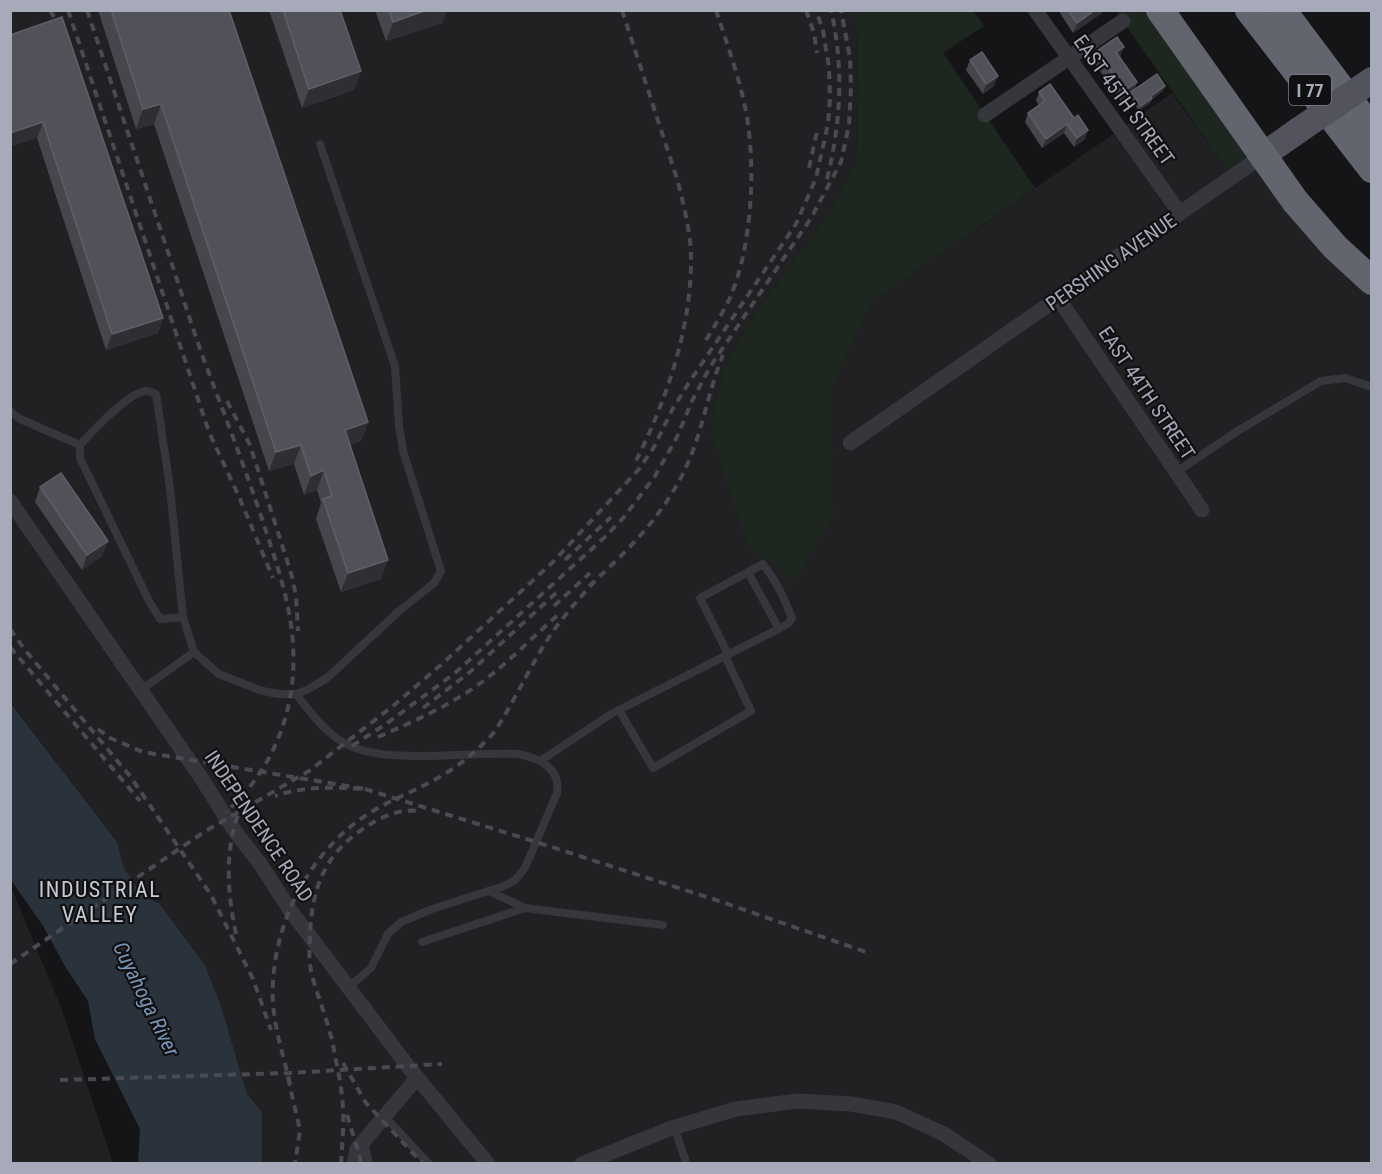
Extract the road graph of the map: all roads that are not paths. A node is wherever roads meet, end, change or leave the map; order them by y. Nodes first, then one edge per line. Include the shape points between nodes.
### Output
1 (1035, 10) edge
2 (1160, 10) edge
3 (1249, 10) edge
4 (1282, 10) edge
5 (1123, 21) dead end
6 (1068, 58) junction
7 (1371, 80) edge
8 (985, 115) dead end
9 (1371, 130) edge
10 (320, 144) dead end
11 (1262, 156) junction
12 (1371, 170) edge
13 (1180, 213) junction
14 (1371, 281) edge
15 (1058, 298) junction
16 (1371, 387) edge
17 (10, 411) edge
18 (850, 443) dead end
19 (80, 445) junction
20 (1175, 473) junction
21 (10, 501) edge
22 (1202, 510) dead end
23 (748, 572) junction
24 (183, 617) junction
25 (779, 629) junction
26 (194, 652) junction
27 (727, 655) junction
28 (141, 690) junction
29 (296, 694) junction
30 (619, 710) junction
31 (540, 761) junction
32 (489, 891) junction
33 (525, 908) junction
34 (663, 925) dead end
35 (422, 942) dead end
36 (349, 987) junction
37 (417, 1078) junction
38 (384, 1116) junction
39 (674, 1127) junction
40 (364, 1141) junction
41 (354, 1164) edge
42 (369, 1164) edge
43 (429, 1164) edge
44 (488, 1164) edge
45 (582, 1164) edge
46 (685, 1164) edge
47 (988, 1164) edge

1 - 6 street, EAST 45TH STREET
2 - 11 highway
3 - 12 highway, I 77
4 - 9 highway, I 77
5 - 6 street
6 - 8 street
6 - 13 street, EAST 45TH STREET
7 - 11 main road, PERSHING AVENUE, bridge
10 - 29 lane via 395,366 403,451 441,571 434,583 327,678
11 - 13 street, PERSHING AVENUE
11 - 14 highway via 1335,247
13 - 15 street, PERSHING AVENUE
15 - 18 street, PERSHING AVENUE
15 - 20 street, EAST 44TH STREET
16 - 20 lane via 1345,378 1321,381
17 - 19 lane
19 - 24 lane via 80,458 149,601 160,619
19 - 24 lane via 104,418 139,393 156,394
20 - 22 street, EAST 44TH STREET
21 - 28 street, INDEPENDENCE ROAD
23 - 25 lane
23 - 25 lane via 763,564 777,582 792,618
23 - 27 lane via 700,598
24 - 26 lane
25 - 27 lane
26 - 28 lane
26 - 29 lane via 219,674 262,691
27 - 30 lane
27 - 30 lane via 751,711 653,768
28 - 36 street, INDEPENDENCE ROAD via 290,910
29 - 31 lane via 329,732 363,750 393,754 512,753
30 - 31 lane
31 - 32 lane via 554,772 557,793 520,875
32 - 33 lane
32 - 36 lane via 401,922 388,934 371,968
33 - 34 lane
33 - 35 lane
36 - 37 street, INDEPENDENCE ROAD
37 - 38 street
37 - 44 street, INDEPENDENCE ROAD
38 - 40 street
38 - 43 lane
39 - 45 street
39 - 46 lane
39 - 47 street via 736,1109 797,1101 851,1104 896,1112 944,1134
40 - 41 street via 357,1149
40 - 42 lane

